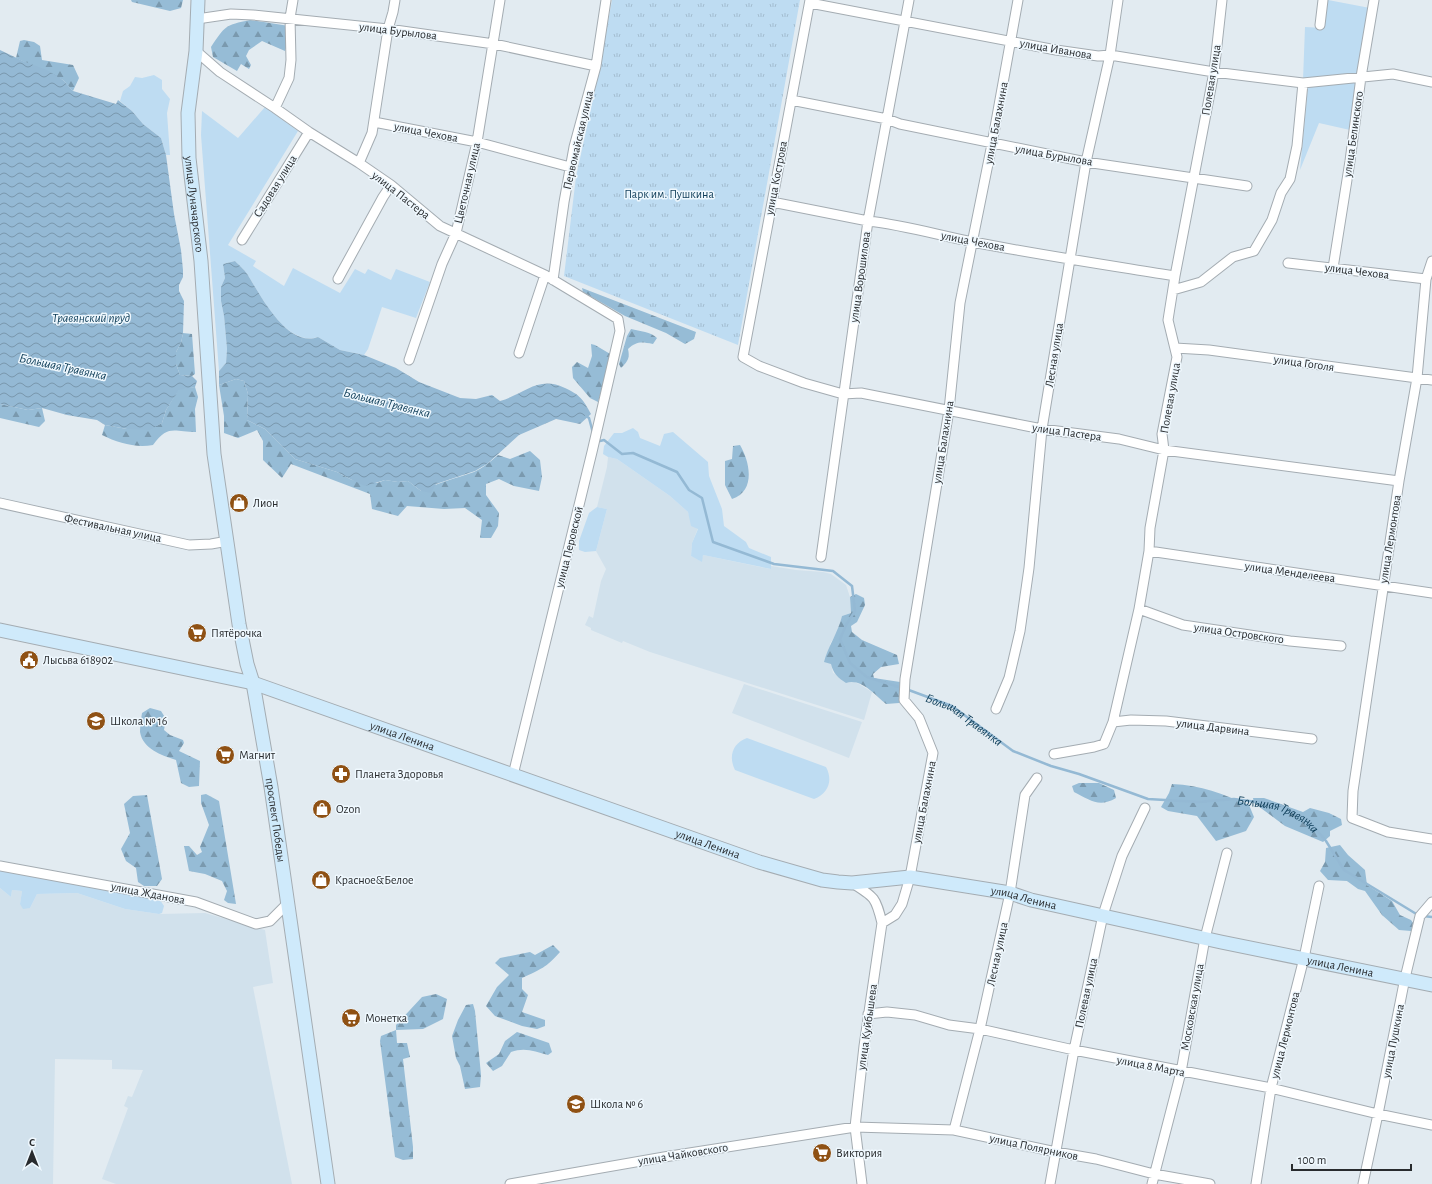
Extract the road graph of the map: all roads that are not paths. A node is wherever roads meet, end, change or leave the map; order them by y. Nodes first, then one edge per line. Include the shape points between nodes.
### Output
1 (198, 0) edge
2 (293, 0) edge
3 (395, 0) edge
4 (500, 0) edge
5 (606, 0) edge
6 (909, 0) edge
7 (1018, 0) edge
8 (1118, 0) edge
9 (1222, 0) edge
10 (1323, 0) edge
11 (1374, 0) edge
12 (810, 2) edge
13 (290, 18) junction
14 (198, 19) junction
15 (905, 21) junction
16 (1320, 25) dead end
17 (388, 29) junction
18 (1011, 41) junction
19 (494, 44) junction
20 (196, 51) junction
21 (1110, 54) junction
22 (596, 66) junction
23 (1214, 72) junction
24 (1361, 76) junction
25 (1432, 82) edge
26 (1303, 83) junction
27 (791, 100) junction
28 (275, 108) junction
29 (887, 119) junction
30 (374, 122) junction
31 (308, 132) junction
32 (477, 142) junction
33 (992, 144) junction
34 (1086, 162) junction
35 (359, 163) junction
36 (570, 167) junction
37 (1194, 178) junction
38 (391, 185) junction
39 (1247, 186) dead end
40 (772, 202) junction
41 (868, 221) junction
42 (456, 233) junction
43 (242, 240) dead end
44 (972, 242) junction
45 (1070, 259) junction
46 (1432, 261) edge
47 (1288, 263) dead end
48 (1333, 268) junction
49 (1175, 276) junction
50 (549, 277) junction
51 (338, 279) dead end
52 (1426, 279) junction
53 (1173, 290) junction
54 (618, 319) joint
55 (1175, 348) junction
56 (519, 352) dead end
57 (742, 357) joint
58 (409, 360) dead end
59 (1417, 378) junction
60 (1432, 380) edge
61 (844, 394) junction
62 (212, 409) joint
63 (949, 410) junction
64 (1042, 429) junction
65 (1164, 450) junction
66 (1399, 481) junction
67 (0, 503) edge
68 (228, 542) junction
69 (1149, 551) junction
70 (821, 557) dead end
71 (1383, 586) junction
72 (1432, 593) edge
73 (1139, 609) junction
74 (0, 630) edge
75 (1341, 646) dead end
76 (253, 683) junction
77 (996, 709) dead end
78 (1113, 722) junction
79 (1312, 739) dead end
80 (1054, 754) dead end
81 (512, 775) junction
82 (1037, 778) dead end
83 (1145, 808) dead end
84 (1432, 839) edge
85 (1227, 853) dead end
86 (0, 866) edge
87 (910, 877) junction
88 (852, 883) junction
89 (1319, 886) dead end
90 (1010, 893) junction
91 (1432, 902) edge
92 (287, 904) junction
93 (1103, 915) junction
94 (882, 924) junction
95 (1205, 938) junction
96 (1304, 958) junction
97 (1405, 978) junction
98 (1432, 984) edge
99 (868, 1014) junction
100 (980, 1029) junction
101 (1074, 1050) junction
102 (1180, 1072) junction
103 (1271, 1088) junction
104 (1378, 1114) junction
105 (1432, 1126) edge
106 (855, 1127) junction
107 (954, 1130) junction
108 (1056, 1152) junction
109 (1154, 1174) junction
110 (328, 1184) edge
111 (510, 1184) edge
112 (862, 1184) edge
113 (1050, 1184) edge
114 (1152, 1184) edge
115 (1210, 1184) edge
116 (1256, 1184) edge
117 (1363, 1184) edge

1 - 14 street, улица Луначарского
2 - 13 street
3 - 17 street
4 - 19 street, Цветочная улица
5 - 22 street, Первомайская улица
6 - 15 street, улица Ворошилова
7 - 18 street, улица Балахнина
8 - 21 street, Лесная улица
9 - 23 street, Полевая улица
10 - 16 street
11 - 24 street, улица Белинского
12 - 15 street, улица Иванова
12 - 27 street, улица Кострова
13 - 14 street, улица Бурылова via 231,14
13 - 17 street, улица Бурылова
13 - 28 street via 289,78
14 - 20 street, улица Луначарского
15 - 18 street, улица Иванова
15 - 29 street, улица Ворошилова
17 - 19 street, улица Бурылова
17 - 30 street
18 - 21 street, улица Иванова via 1098,56
18 - 33 street, улица Балахнина
19 - 22 street, улица Бурылова
19 - 32 street, Цветочная улица
20 - 28 street, улица Пастера via 220,72
20 - 62 street, улица Луначарского via 188,113 189,158 201,261
21 - 23 street, улица Иванова
21 - 34 street, Лесная улица
22 - 36 street, Первомайская улица
23 - 26 street, улица Иванова
23 - 37 street, Полевая улица
24 - 25 street, улица Иванова via 1393,74
24 - 26 street, улица Иванова
24 - 48 street, улица Белинского
26 - 53 street via 1297,146 1290,178 1281,193 1272,220 1254,251 1233,257 1201,282
27 - 29 street, улица Бурылова
27 - 40 street, улица Кострова
28 - 31 street, улица Пастера
29 - 33 street, улица Бурылова
29 - 41 street, улица Ворошилова
30 - 32 street, улица Чехова
30 - 35 street
31 - 35 street, улица Пастера
31 - 43 street, Садовая улица
32 - 36 street, улица Чехова
32 - 42 street, Цветочная улица
33 - 34 street, улица Бурылова
33 - 44 street, улица Балахнина
34 - 37 street, улица Бурылова
34 - 45 street, Лесная улица
35 - 38 street, улица Пастера
36 - 50 street, Первомайская улица
37 - 39 street, улица Бурылова
37 - 49 street, Полевая улица
38 - 42 street, улица Пастера via 440,226
38 - 51 street
40 - 41 street, улица Чехова
40 - 57 street, улица Кострова
41 - 44 street, улица Чехова
41 - 61 street, улица Ворошилова
42 - 50 street, улица Пастера
42 - 58 street, Цветочная улица via 442,264
44 - 45 street, улица Чехова
44 - 63 street, улица Балахнина via 960,303
45 - 49 street, улица Чехова
45 - 64 street, Лесная улица
46 - 52 street, улица Лермонтова
47 - 48 street, улица Чехова
48 - 52 street, улица Чехова
49 - 53 street, Полевая улица
50 - 54 street, улица Пастера
50 - 56 street, Первомайская улица
52 - 59 street, улица Лермонтова
53 - 55 street, Полевая улица via 1168,320
54 - 81 street, улица Перовской via 620,331 592,452
55 - 59 street, улица Гоголя via 1209,350
55 - 65 street, Полевая улица via 1178,357 1162,434
57 - 61 street, улица Пастера via 804,383
59 - 60 street, улица Гоголя
59 - 66 street, улица Лермонтова
61 - 63 street, улица Пастера via 861,393
61 - 70 street, улица Ворошилова
62 - 68 street, проспект Победы via 214,454
63 - 64 street, улица Пастера
63 - 87 street, улица Балахнина via 905,680 904,700 919,718 933,753
64 - 65 street, улица Пастера via 1120,439
64 - 77 street, Лесная улица via 1029,568 1020,631 1009,678
65 - 66 street, улица Пастера
65 - 69 street, Полевая улица via 1150,528
66 - 71 street, улица Лермонтова
67 - 68 street, Фестивальная улица via 189,544
68 - 76 street, проспект Победы via 239,624
69 - 71 street, улица Менделеева
69 - 73 street, Полевая улица
71 - 72 street, улица Менделеева
71 - 84 street, улица Лермонтова via 1353,791 1352,818 1388,832
73 - 75 street, улица Островского via 1183,625
73 - 78 street, Полевая улица
74 - 76 street, улица Ленина
76 - 81 street, улица Ленина
76 - 92 street, проспект Победы
78 - 79 street, улица Дарвина via 1166,721
78 - 80 street, Полевая улица via 1104,744
81 - 88 street, улица Ленина via 759,862 822,880
82 - 90 street, Лесная улица via 1025,795
83 - 93 street, Полевая улица via 1122,856
85 - 95 street, Московская улица
86 - 92 street, улица Жданова via 196,902 256,924 270,921
87 - 88 street, улица Ленина
87 - 90 street, улица Ленина
87 - 94 street, улица Балахнина via 896,915
88 - 94 street, улица Куйбышева via 870,893 878,904
89 - 96 street, улица Лермонтова
90 - 93 street, улица Ленина
90 - 100 street, Лесная улица
91 - 97 street, улица Пушкина via 1420,916
92 - 110 street, проспект Победы
93 - 95 street, улица Ленина
93 - 101 street, Полевая улица
94 - 99 street, улица Куйбышева
95 - 96 street, улица Ленина
95 - 102 street, Московская улица
96 - 97 street, улица Ленина
96 - 103 street, улица Лермонтова
97 - 98 street, улица Ленина
97 - 104 street, улица Пушкина
99 - 100 street, улица 8 Марта via 887,1012 915,1015 949,1025
99 - 106 street, улица Куйбышева
100 - 101 street, улица 8 Марта
100 - 107 street, Лесная улица
101 - 102 street, улица 8 Марта
101 - 108 street, Полевая улица
102 - 103 street, улица 8 Марта
102 - 109 street, Московская улица
103 - 104 street, улица 8 Марта
103 - 116 street, улица Лермонтова
104 - 105 street, улица 8 Марта
104 - 117 street, улица Пушкина
106 - 107 street, улица Полярников
106 - 111 street, улица Чайковского
106 - 112 street, улица Куйбышева
107 - 108 street, улица Полярников
108 - 109 street, улица Полярников
108 - 113 street, Полевая улица
109 - 114 street, Московская улица
109 - 115 street, улица Полярников

